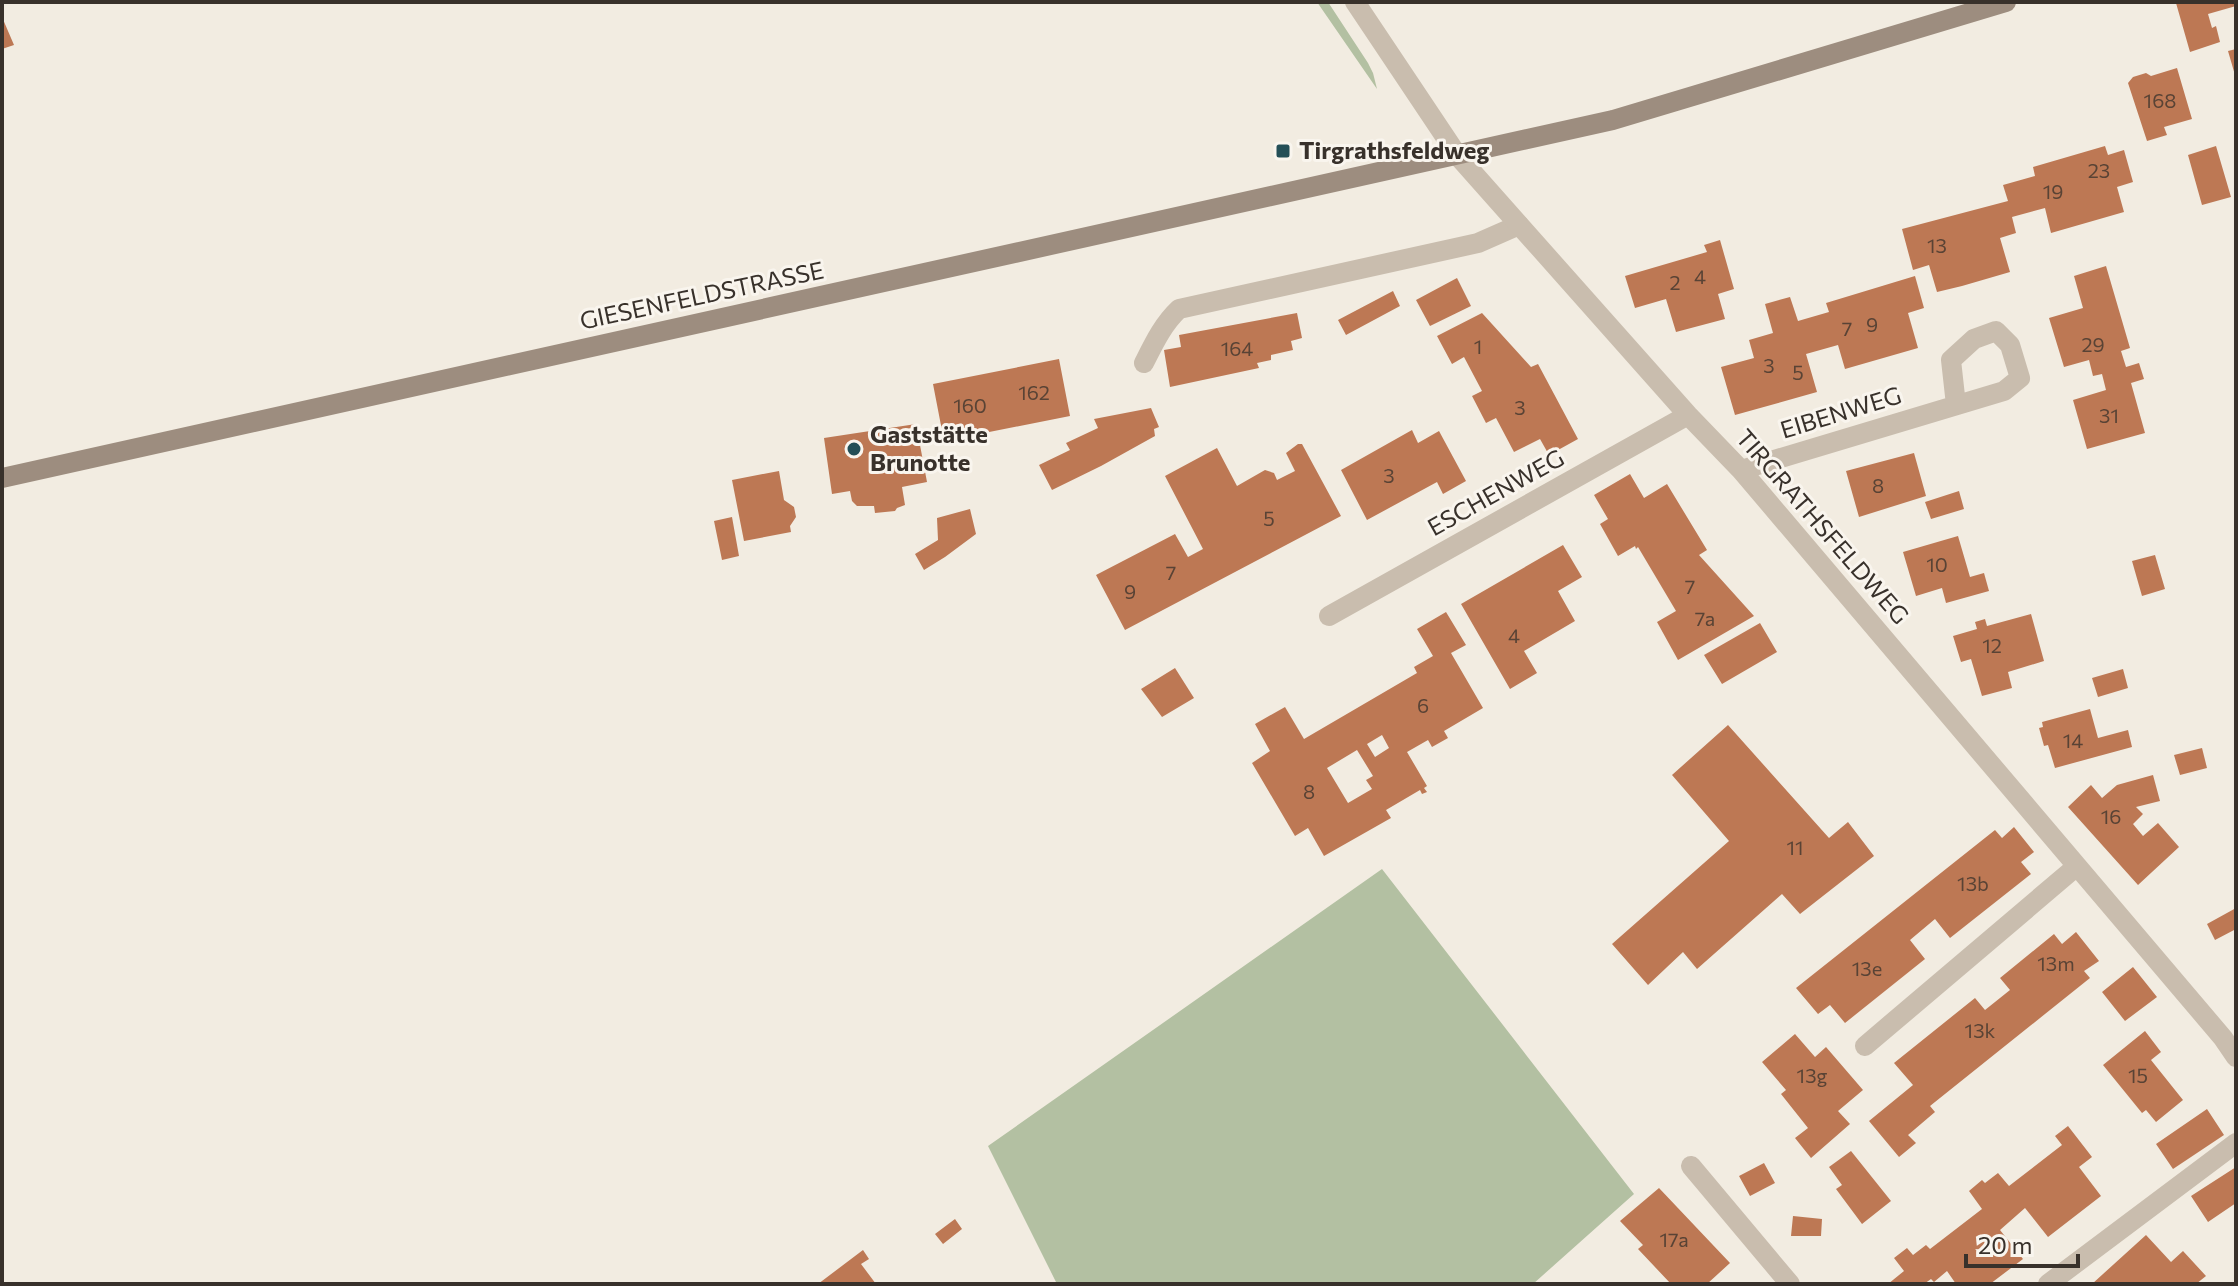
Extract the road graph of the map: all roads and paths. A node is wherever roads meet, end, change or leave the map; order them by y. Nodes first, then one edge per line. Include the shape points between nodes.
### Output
1 (1355, 2) edge
2 (2006, 2) edge
3 (1458, 156) junction
4 (1519, 225) junction
5 (1144, 363) dead end
6 (1956, 405) dead end
7 (1688, 415) junction
8 (1741, 470) junction
9 (2, 478) edge
10 (1329, 616) dead end
11 (2077, 866) junction
12 (1865, 1046) dead end
13 (2236, 1057) edge
14 (2236, 1143) edge
15 (1691, 1166) dead end
16 (1790, 1284) edge
17 (2048, 1284) edge

1 - 3 street, TIRGRATHSFELDWEG
2 - 3 main road, GIESENFELDSTRASSE via 1613,120
3 - 4 street, TIRGRATHSFELDWEG
3 - 9 main road, GIESENFELDSTRASSE
4 - 5 street via 1478,243 1179,309
4 - 7 street, TIRGRATHSFELDWEG
6 - 8 street, EIBENWEG
7 - 8 street, TIRGRATHSFELDWEG
7 - 10 street, ESCHENWEG
8 - 11 street, TIRGRATHSFELDWEG
11 - 12 street
11 - 13 street, TIRGRATHSFELDWEG
14 - 17 street
15 - 16 street

